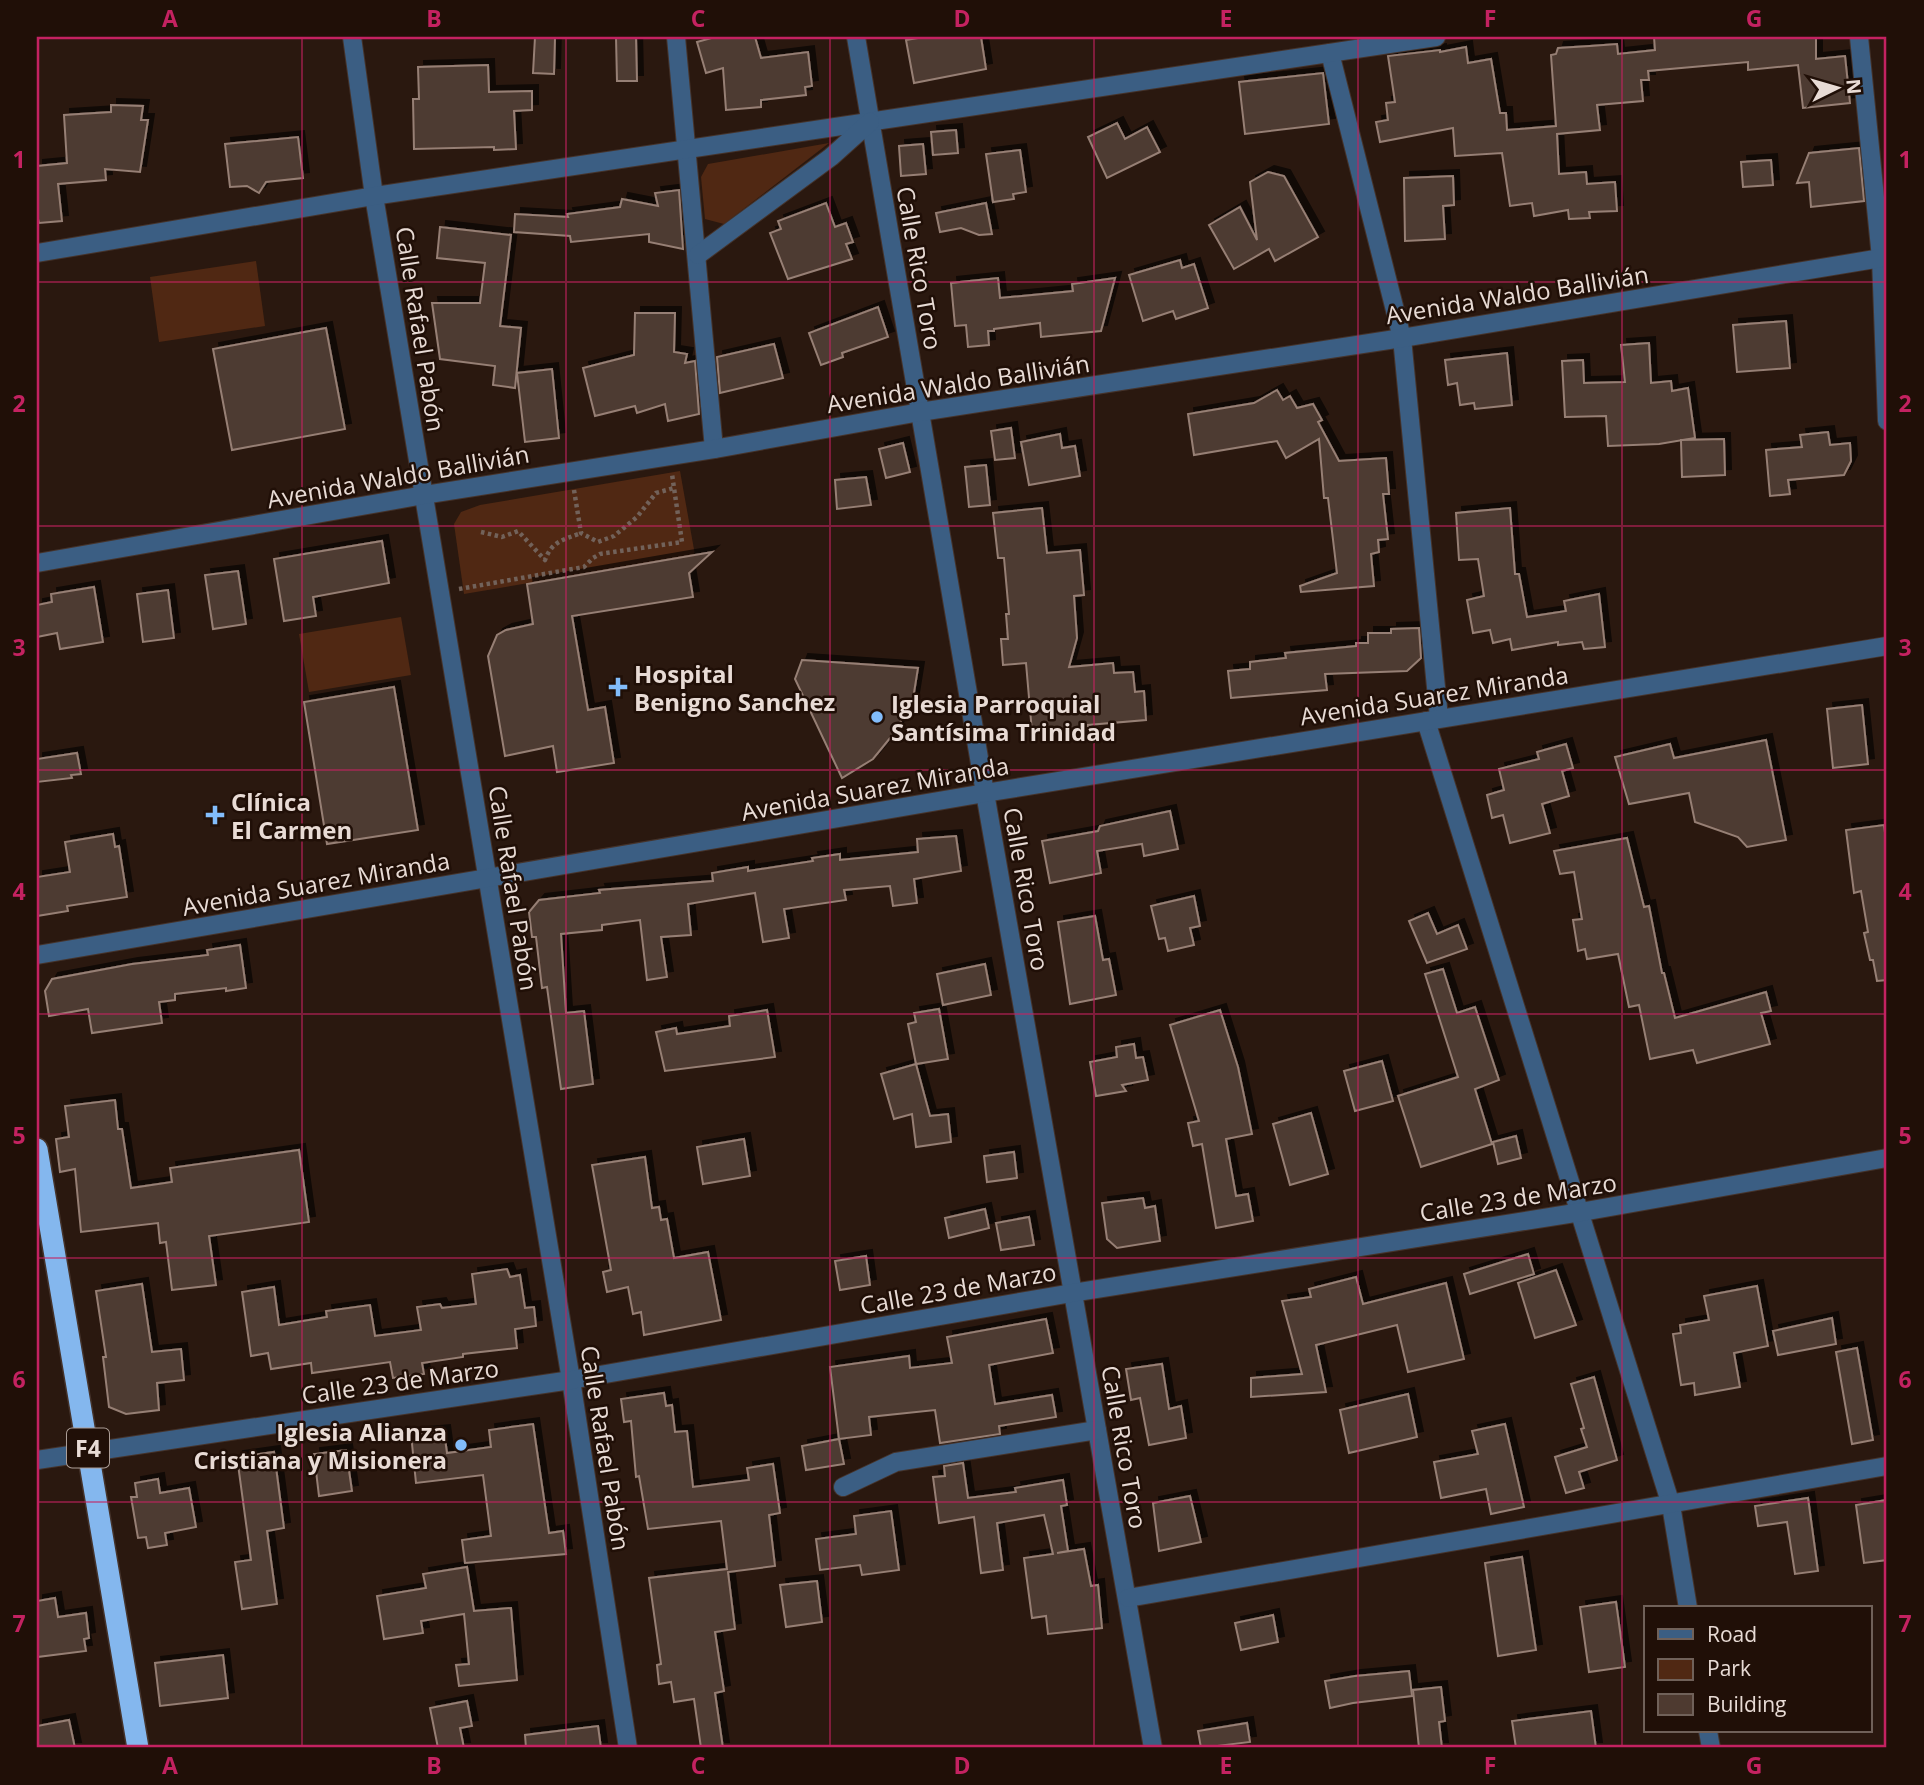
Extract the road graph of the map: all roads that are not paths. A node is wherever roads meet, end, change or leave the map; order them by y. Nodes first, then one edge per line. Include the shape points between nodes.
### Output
1 (352, 37) edge
2 (676, 37) edge
3 (856, 37) edge
4 (1436, 37) edge
5 (1859, 37) edge
6 (1330, 53) junction
7 (870, 122) junction
8 (687, 149) junction
9 (374, 196) junction
10 (37, 253) edge
11 (698, 256) junction
12 (1884, 258) edge
13 (1402, 338) junction
14 (920, 412) junction
15 (1887, 421) edge
16 (714, 449) junction
17 (424, 495) junction
18 (37, 563) edge
19 (1887, 646) edge
20 (1433, 720) junction
21 (985, 793) junction
22 (488, 879) junction
23 (37, 955) edge
24 (37, 1149) edge
25 (1887, 1158) edge
26 (1581, 1212) junction
27 (1072, 1293) junction
28 (571, 1380) junction
29 (1097, 1430) junction
30 (89, 1452) junction
31 (37, 1460) edge
32 (1887, 1466) edge
33 (843, 1487) dead end
34 (1671, 1505) junction
35 (1128, 1598) junction
36 (1688, 1606) edge
37 (138, 1748) edge
38 (628, 1748) edge
39 (1153, 1748) edge

1 - 9 street, Calle Rafael Pabón
2 - 8 street
3 - 7 street, Calle Rico Toro
4 - 6 street
5 - 12 street
6 - 7 street
6 - 13 street
7 - 8 street
7 - 11 street via 831,157
7 - 14 street, Calle Rico Toro
8 - 9 street
8 - 11 street
9 - 10 street
9 - 17 street, Calle Rafael Pabón
11 - 16 street
12 - 13 street, Avenida Waldo Ballivián
12 - 15 street
13 - 14 street, Avenida Waldo Ballivián
13 - 20 street
14 - 16 street, Avenida Waldo Ballivián
14 - 21 street, Calle Rico Toro
16 - 17 street, Avenida Waldo Ballivián
17 - 18 street, Avenida Waldo Ballivián
17 - 22 street, Calle Rafael Pabón
19 - 20 street, Avenida Suarez Miranda
20 - 21 street, Avenida Suarez Miranda
20 - 26 street
21 - 22 street, Avenida Suarez Miranda
21 - 27 street, Calle Rico Toro
22 - 23 street, Avenida Suarez Miranda
22 - 28 street, Calle Rafael Pabón
24 - 30 highway, F4
25 - 26 street, Calle 23 de Marzo
26 - 27 street, Calle 23 de Marzo
26 - 34 street
27 - 28 street, Calle 23 de Marzo
27 - 29 street, Calle Rico Toro
28 - 30 street, Calle 23 de Marzo
28 - 38 street, Calle Rafael Pabón
29 - 33 street via 896,1462
29 - 35 street, Calle Rico Toro
30 - 31 street, Calle 23 de Marzo
30 - 37 highway, F4
32 - 34 street
34 - 35 street
34 - 36 street
35 - 39 street, Calle Rico Toro

